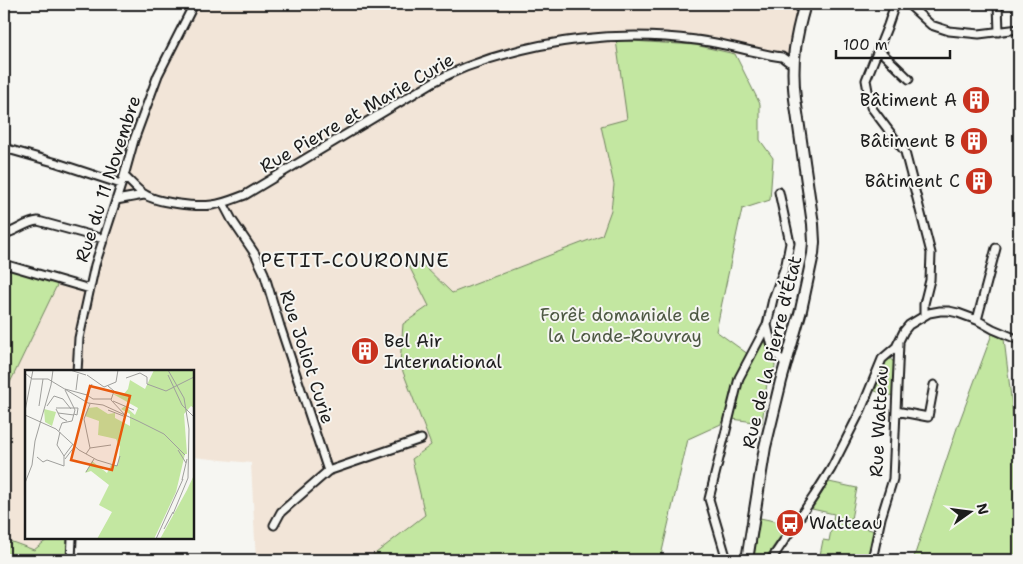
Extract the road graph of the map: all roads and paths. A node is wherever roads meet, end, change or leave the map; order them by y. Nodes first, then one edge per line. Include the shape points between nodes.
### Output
1 (192, 4) edge
2 (805, 4) edge
3 (895, 4) edge
4 (908, 4) edge
5 (998, 4) edge
6 (1019, 29) edge
7 (999, 32) junction
8 (878, 49) junction
9 (793, 62) junction
10 (909, 79) dead end
11 (4, 148) edge
12 (124, 176) junction
13 (121, 184) junction
14 (779, 192) dead end
15 (144, 195) junction
16 (116, 200) junction
17 (223, 203) junction
18 (4, 234) edge
19 (104, 239) junction
20 (996, 248) dead end
21 (4, 264) edge
22 (90, 289) junction
23 (924, 315) junction
24 (977, 320) junction
25 (767, 325) junction
26 (899, 340) junction
27 (1019, 340) edge
28 (786, 364) junction
29 (77, 370) edge
30 (934, 385) dead end
31 (896, 412) junction
32 (421, 440) dead end
33 (328, 471) junction
34 (274, 525) dead end
35 (72, 539) edge
36 (72, 560) edge
37 (727, 560) edge
38 (747, 560) edge
39 (770, 560) edge
40 (872, 560) edge

1 - 12 street, Rue du 11 Novembre via 158,75
2 - 9 street, Rue de la Pierre d'État
3 - 8 street
4 - 7 street via 931,25 949,31
5 - 7 street
6 - 7 street
8 - 10 street
8 - 23 street via 866,80 871,107 905,152 931,253
9 - 17 street, Rue Pierre et Marie Curie via 730,46 654,36 578,39 528,49 466,67 435,81 245,195
9 - 28 street, Rue de la Pierre d'État via 814,242 806,292
11 - 13 street
12 - 13 street, Rue du 11 Novembre
12 - 15 street, Rue Pierre et Marie Curie
13 - 16 street, Rue du 11 Novembre
14 - 25 street via 790,243
15 - 16 street, Rue Pierre et Marie Curie
15 - 17 street, Rue Pierre et Marie Curie via 165,202
16 - 19 street, Rue du 11 Novembre
17 - 33 street, Rue Joliot Curie via 264,274
18 - 19 street via 38,221
19 - 22 street, Rue du 11 Novembre
20 - 24 street
21 - 22 street
22 - 29 street, Rue du 11 Novembre via 79,338
23 - 24 street via 949,311
23 - 26 street via 909,325
24 - 27 street
25 - 28 street via 773,351
25 - 37 street via 739,378 709,499
26 - 31 street, Rue Watteau
26 - 39 street via 882,359 831,469
28 - 38 street, Rue de la Pierre d'État via 765,447
30 - 31 street via 928,416
31 - 40 street, Rue Watteau via 893,479
32 - 33 street
33 - 34 street via 281,512
35 - 36 street

